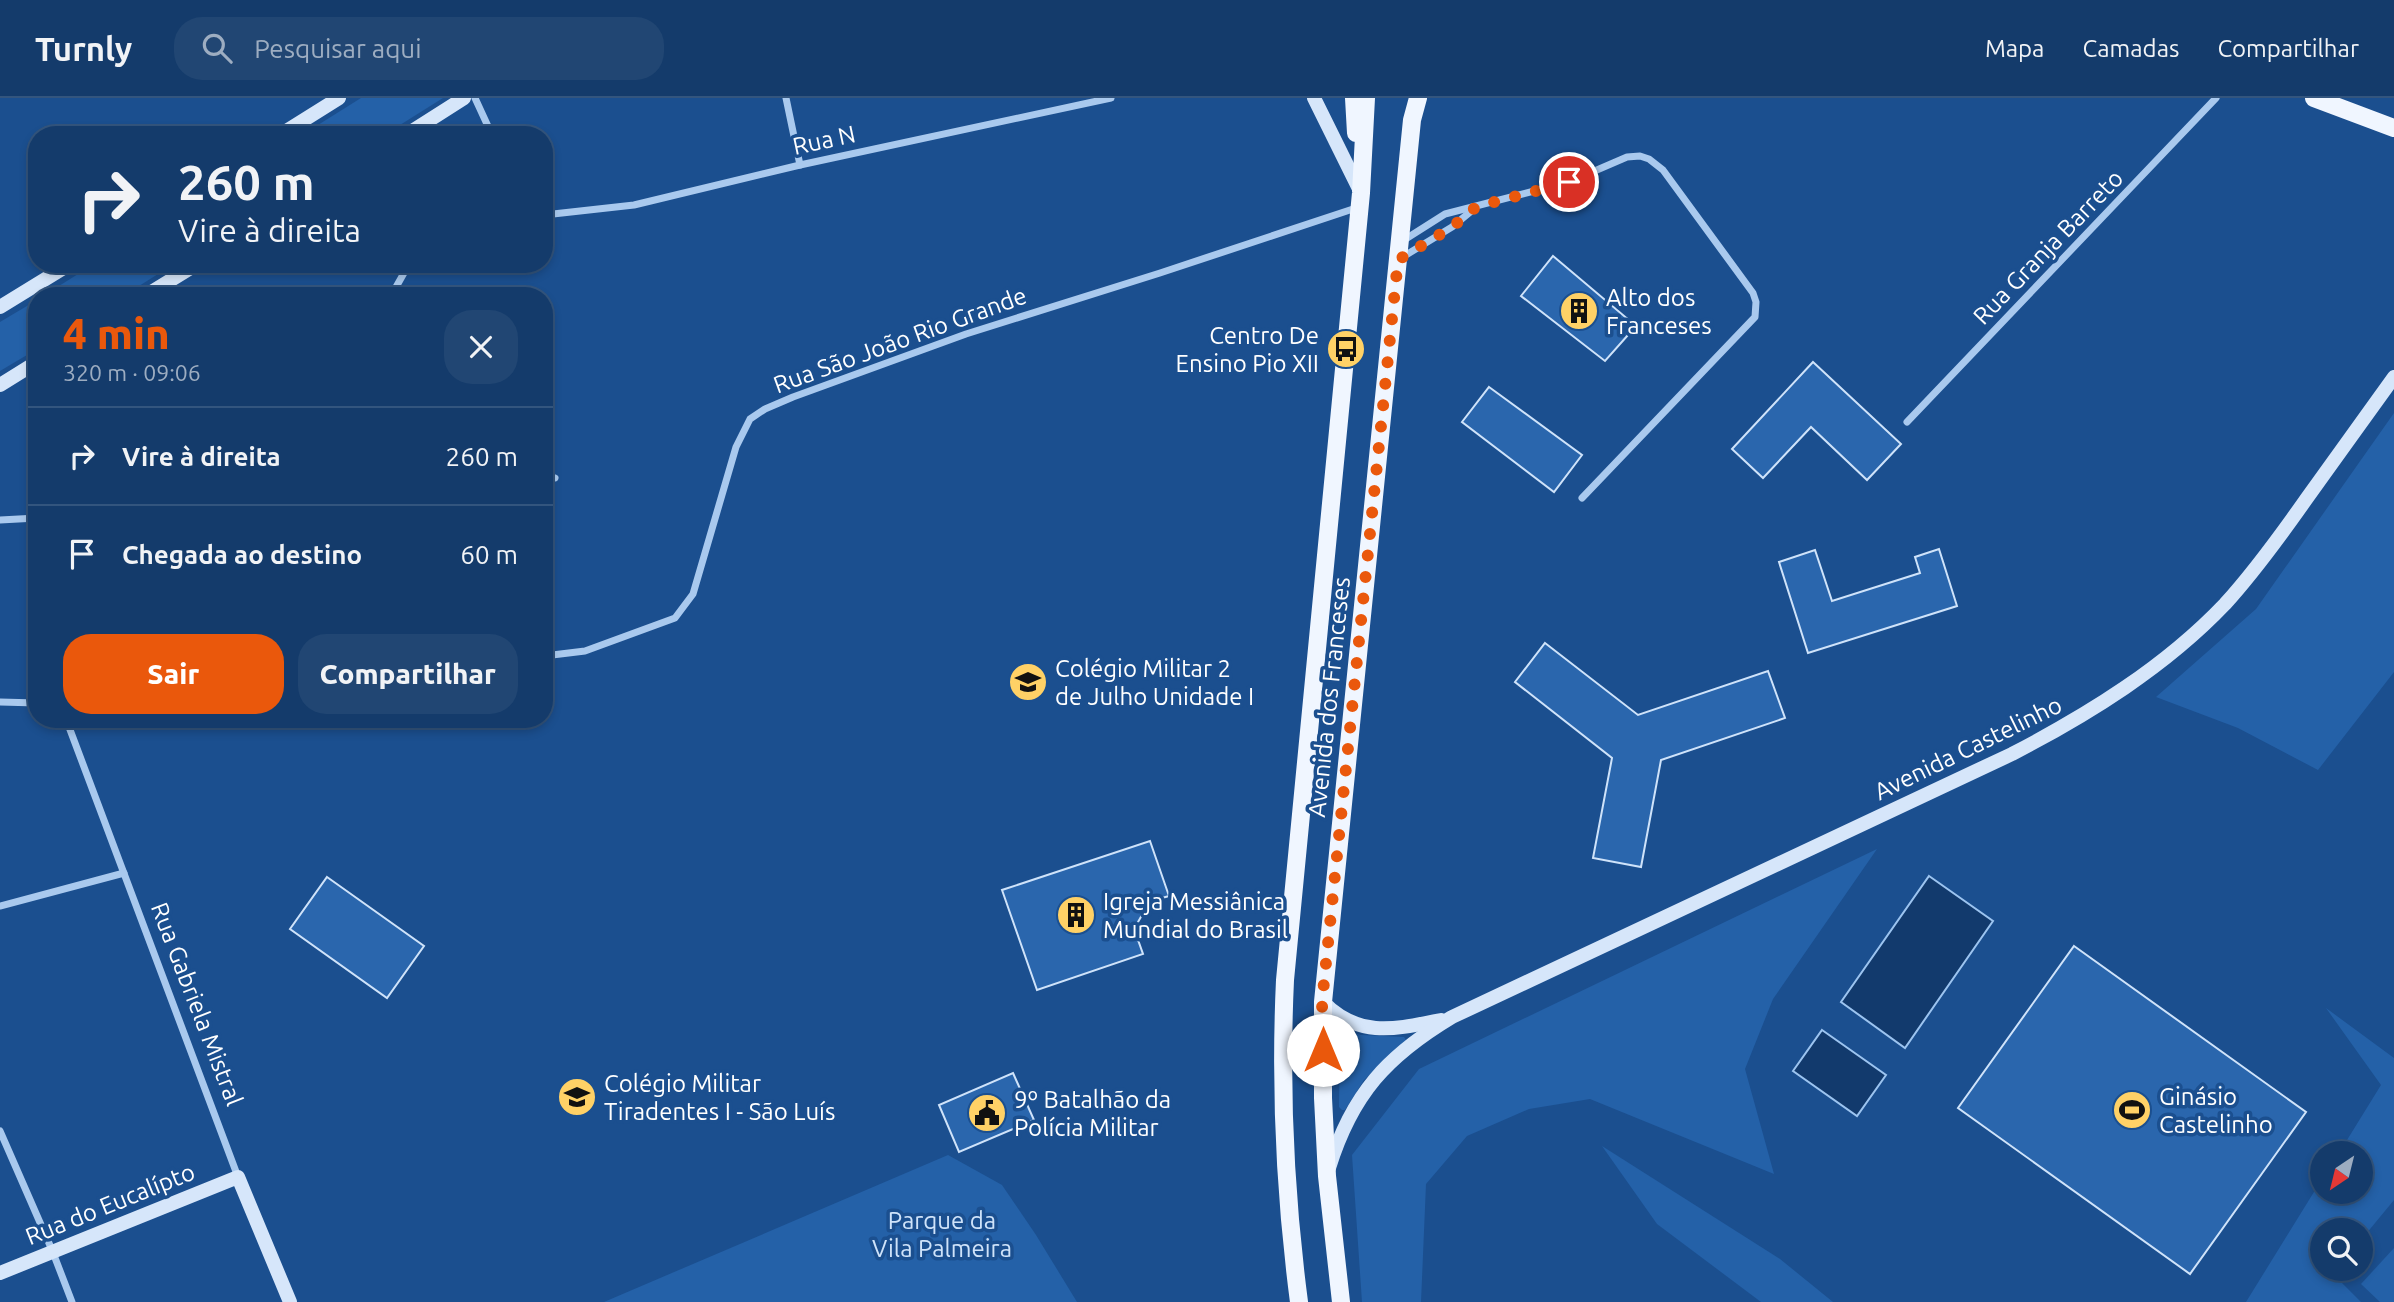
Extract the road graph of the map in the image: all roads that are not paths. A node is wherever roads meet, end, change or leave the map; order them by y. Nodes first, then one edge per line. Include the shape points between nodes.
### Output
1 (464, 98) edge
2 (475, 98) edge
3 (786, 98) edge
4 (1111, 98) edge
5 (1314, 98) edge
6 (2216, 98) edge
7 (2314, 98) edge
8 (337, 99) edge
9 (1418, 99) edge
10 (1364, 100) edge
11 (294, 126) edge
12 (420, 126) edge
13 (488, 126) edge
14 (2394, 128) edge
15 (800, 165) junction
16 (1360, 200) junction
17 (1476, 207) junction
18 (553, 214) edge
19 (1400, 242) junction
20 (1398, 260) junction
21 (55, 273) edge
22 (182, 273) edge
23 (33, 287) edge
24 (160, 287) edge
25 (28, 290) edge
26 (0, 307) edge
27 (28, 368) edge
28 (2394, 377) edge
29 (0, 385) edge
30 (1907, 422) dead end
31 (1582, 498) dead end
32 (28, 518) edge
33 (0, 520) edge
34 (553, 655) edge
35 (0, 702) edge
36 (28, 703) edge
37 (69, 728) edge
38 (124, 873) junction
39 (0, 906) edge
40 (1322, 1002) junction
41 (1452, 1017) junction
42 (0, 1130) edge
43 (2, 1143) edge
44 (1327, 1175) junction
45 (238, 1177) junction
46 (52, 1251) junction
47 (0, 1273) edge
48 (72, 1302) edge
49 (290, 1302) edge
50 (1299, 1302) edge
51 (1340, 1302) edge

1 - 12 street
2 - 13 street
3 - 15 street
4 - 15 street, Rua N
5 - 16 street
6 - 30 street, Rua Granja Barreto
7 - 14 main road
8 - 11 street
9 - 19 main road, Avenida dos Franceses
10 - 16 main road, Avenida dos Franceses
15 - 18 street, Rua N via 635,205
16 - 34 street, Rua São João Rio Grande via 1160,273 966,334 765,410 750,419 736,447 693,594 683,610 675,618 585,652
16 - 50 main road, Avenida dos Franceses via 1285,980 1282,1083
17 - 19 street via 1445,214
17 - 20 street
17 - 31 street via 1569,182 1627,157 1640,156 1664,170 1753,293 1755,317
19 - 20 main road, Avenida dos Franceses
20 - 40 main road, Avenida dos Franceses
21 - 23 street
22 - 24 street
25 - 26 street
27 - 29 street
28 - 41 street, Avenida Castelinho via 2264,558 2225,604 2184,643 2116,694 2012,754
32 - 33 street
35 - 36 street
37 - 38 street, Rua Gabriela Mistral
38 - 39 street
38 - 45 street, Rua Gabriela Mistral
40 - 41 street, Avenida Castelinho via 1352,1023 1372,1028
40 - 44 main road, Avenida dos Franceses
41 - 44 street, Avenida Castelinho via 1416,1040 1373,1081 1349,1115
42 - 43 street
43 - 46 street
44 - 51 main road, Avenida dos Franceses
45 - 46 street, Rua do Eucalípto
45 - 49 street, Rua Gabriela Mistral
46 - 47 street, Rua do Eucalípto
46 - 48 street

